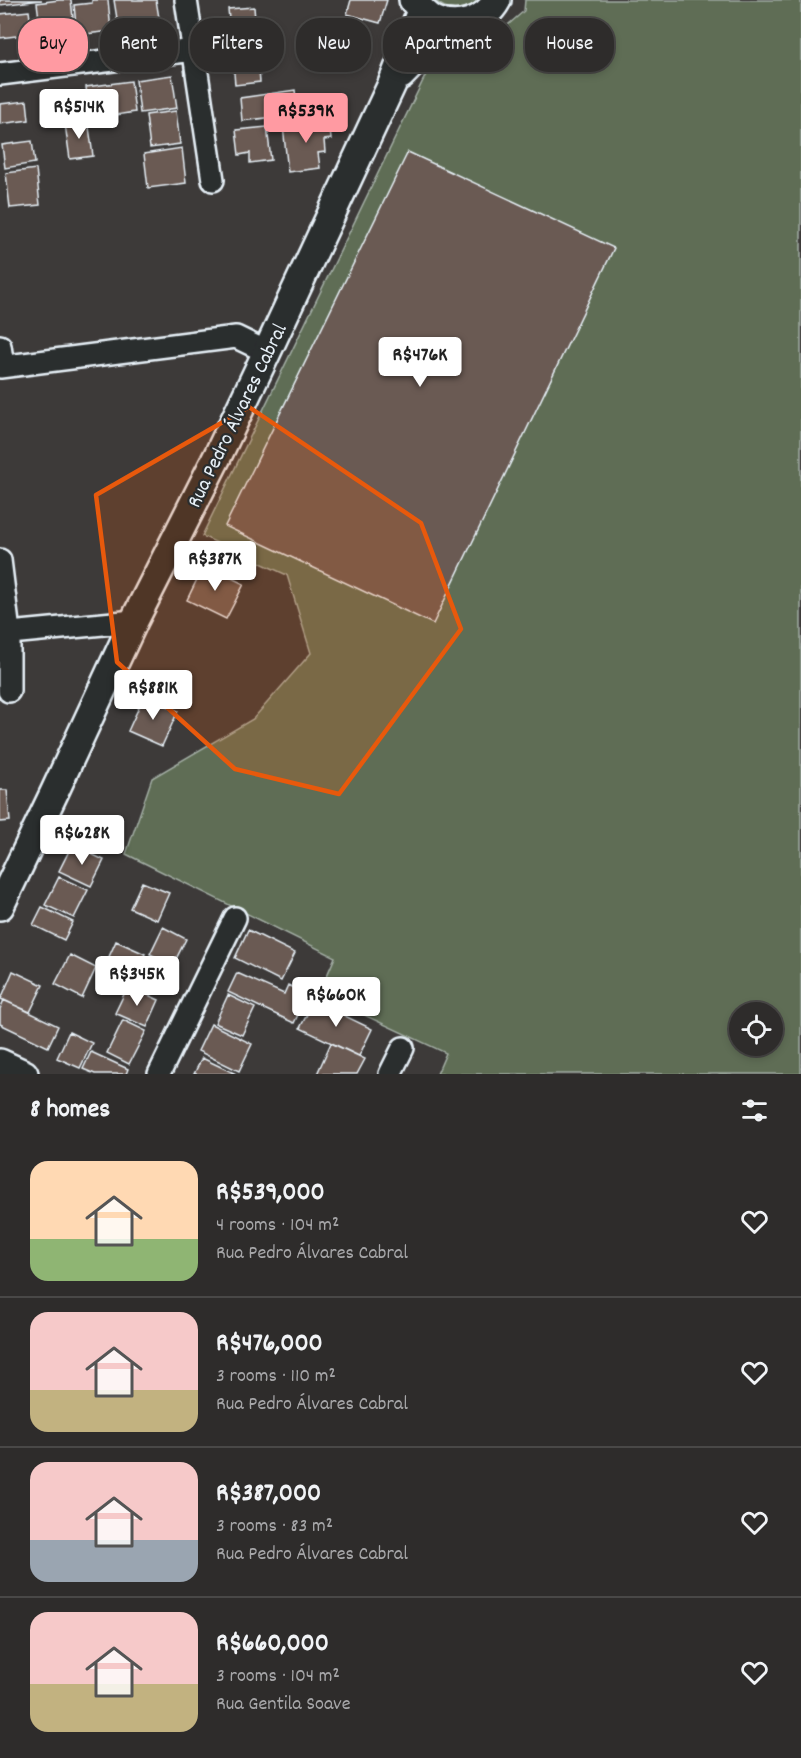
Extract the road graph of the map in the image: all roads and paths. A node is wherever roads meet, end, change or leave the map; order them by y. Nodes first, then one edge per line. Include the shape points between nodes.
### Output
1 (186, 0) edge
2 (497, 0) edge
3 (417, 5) edge
4 (432, 18) edge
5 (480, 18) edge
6 (190, 25) edge
7 (190, 50) edge
8 (197, 72) edge
9 (404, 72) edge
10 (0, 74) edge
11 (392, 84) junction
12 (213, 180) dead end
13 (267, 352) junction
14 (1, 360) edge
15 (0, 560) edge
16 (134, 621) junction
17 (4, 633) edge
18 (9, 691) dead end
19 (0, 906) edge
20 (236, 918) dead end
21 (403, 1047) dead end
22 (0, 1063) edge
23 (24, 1074) edge
24 (159, 1074) edge
25 (390, 1074) edge

1 - 6 street
2 - 5 street
3 - 4 street
3 - 11 street, Rua Pedro Álvares Cabral
7 - 10 street
8 - 12 street
9 - 11 street, Rua Pedro Álvares Cabral
11 - 13 street, Rua Pedro Álvares Cabral
13 - 14 street via 236,337
13 - 16 street, Rua Pedro Álvares Cabral
15 - 17 street
16 - 17 street
16 - 19 street, Rua Pedro Álvares Cabral
17 - 18 street
20 - 24 street
21 - 25 street
22 - 23 street

